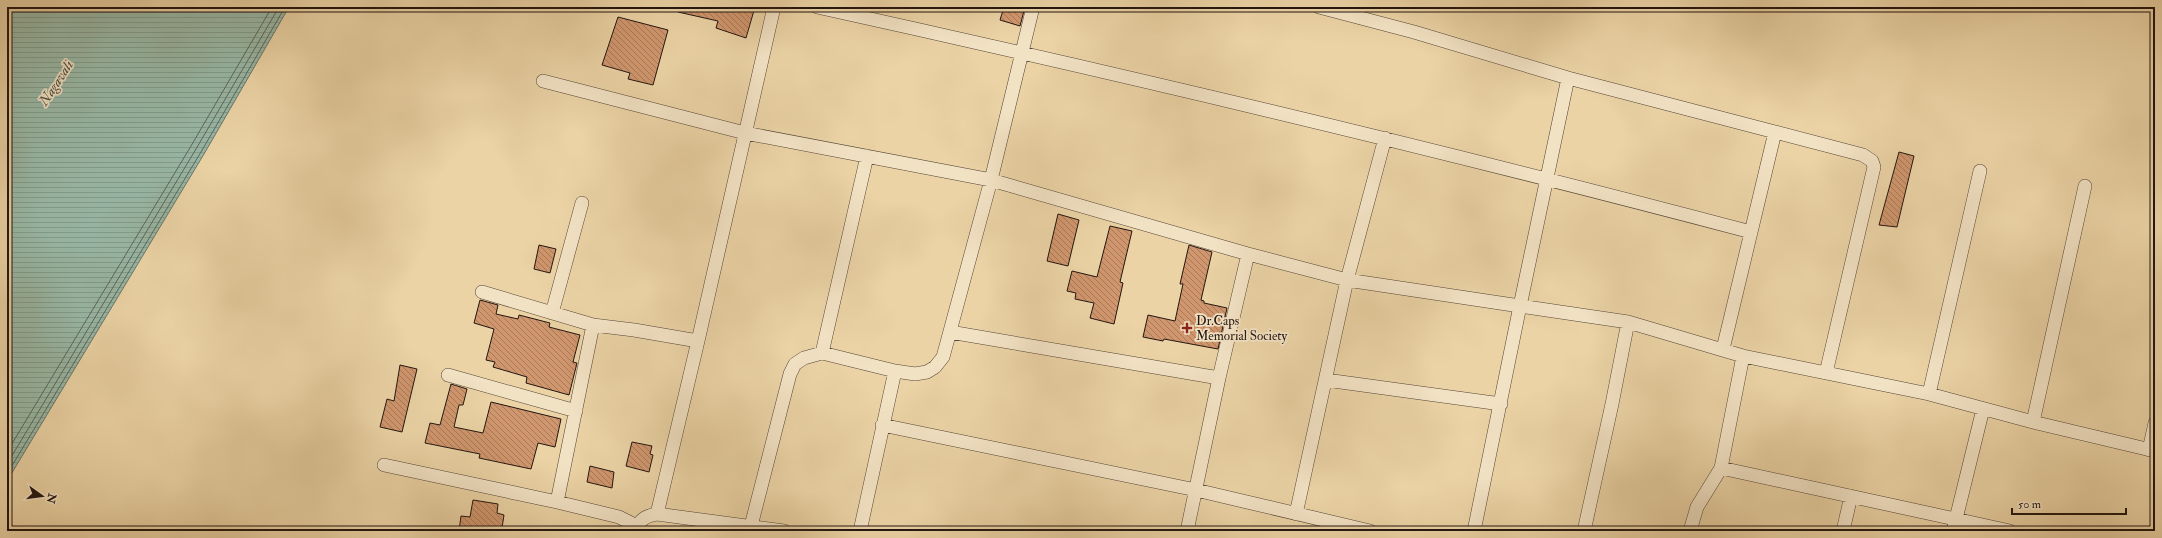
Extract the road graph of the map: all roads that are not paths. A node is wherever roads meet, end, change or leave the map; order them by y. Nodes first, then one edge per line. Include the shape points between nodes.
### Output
1 (774, 7) edge
2 (817, 7) edge
3 (1033, 7) edge
4 (1319, 7) edge
5 (1022, 52) junction
6 (1568, 78) junction
7 (543, 81) dead end
8 (1775, 132) junction
9 (745, 133) junction
10 (1385, 138) junction
11 (867, 156) junction
12 (1980, 171) dead end
13 (1548, 178) junction
14 (991, 180) junction
15 (2085, 186) dead end
16 (582, 203) dead end
17 (1751, 232) junction
18 (1248, 254) junction
19 (1347, 280) junction
20 (482, 292) dead end
21 (1520, 306) junction
22 (552, 313) junction
23 (1628, 322) junction
24 (593, 325) junction
25 (950, 332) junction
26 (698, 341) junction
27 (1723, 349) junction
28 (822, 353) junction
29 (1743, 356) junction
30 (894, 371) junction
31 (1826, 373) junction
32 (448, 375) dead end
33 (1219, 378) junction
34 (1326, 380) junction
35 (1929, 394) junction
36 (1500, 404) junction
37 (1983, 409) junction
38 (576, 411) junction
39 (2033, 422) junction
40 (2155, 424) edge
41 (882, 425) junction
42 (2152, 450) edge
43 (384, 465) dead end
44 (1721, 468) junction
45 (1196, 490) junction
46 (1851, 496) junction
47 (557, 502) junction
48 (657, 514) junction
49 (1296, 514) junction
50 (1956, 518) junction
51 (751, 526) junction
52 (636, 528) edge
53 (784, 531) edge
54 (860, 531) edge
55 (1187, 531) edge
56 (1370, 531) edge
57 (1474, 531) edge
58 (1584, 531) edge
59 (1690, 531) edge
60 (1843, 531) edge
61 (1953, 531) edge
62 (2010, 531) edge

1 - 9 street
2 - 5 street
3 - 5 street
4 - 6 street via 1414,32
5 - 10 street
5 - 14 street
6 - 8 street
6 - 13 street
7 - 9 street
8 - 17 street
8 - 31 street via 1863,155 1872,161 1874,167
9 - 11 street
9 - 26 street
10 - 13 street
10 - 19 street
11 - 14 street
11 - 28 street
12 - 35 street
13 - 17 street
13 - 21 street
14 - 18 street
14 - 25 street
15 - 39 street
16 - 22 street
17 - 27 street
18 - 19 street
18 - 33 street
19 - 21 street
19 - 34 street
20 - 22 street
21 - 23 street
21 - 36 street
22 - 24 street
23 - 27 street
23 - 58 street
24 - 26 street
24 - 38 street
25 - 30 street via 943,357 936,367 927,372 914,374
25 - 33 street
26 - 48 street
27 - 29 street
28 - 30 street
28 - 51 street via 804,358 795,364 790,374
29 - 31 street
29 - 44 street
30 - 41 street
31 - 35 street
32 - 38 street
33 - 45 street
34 - 36 street
34 - 49 street
35 - 37 street
36 - 57 street
37 - 39 street
37 - 50 street
38 - 47 street
39 - 42 street
40 - 42 street
41 - 45 street
41 - 54 street
43 - 47 street
44 - 46 street
44 - 59 street via 1697,507
45 - 49 street
45 - 55 street
46 - 50 street
46 - 60 street
47 - 52 street via 620,517
48 - 51 street
48 - 52 street via 648,515
49 - 56 street
50 - 61 street
50 - 62 street
51 - 53 street

